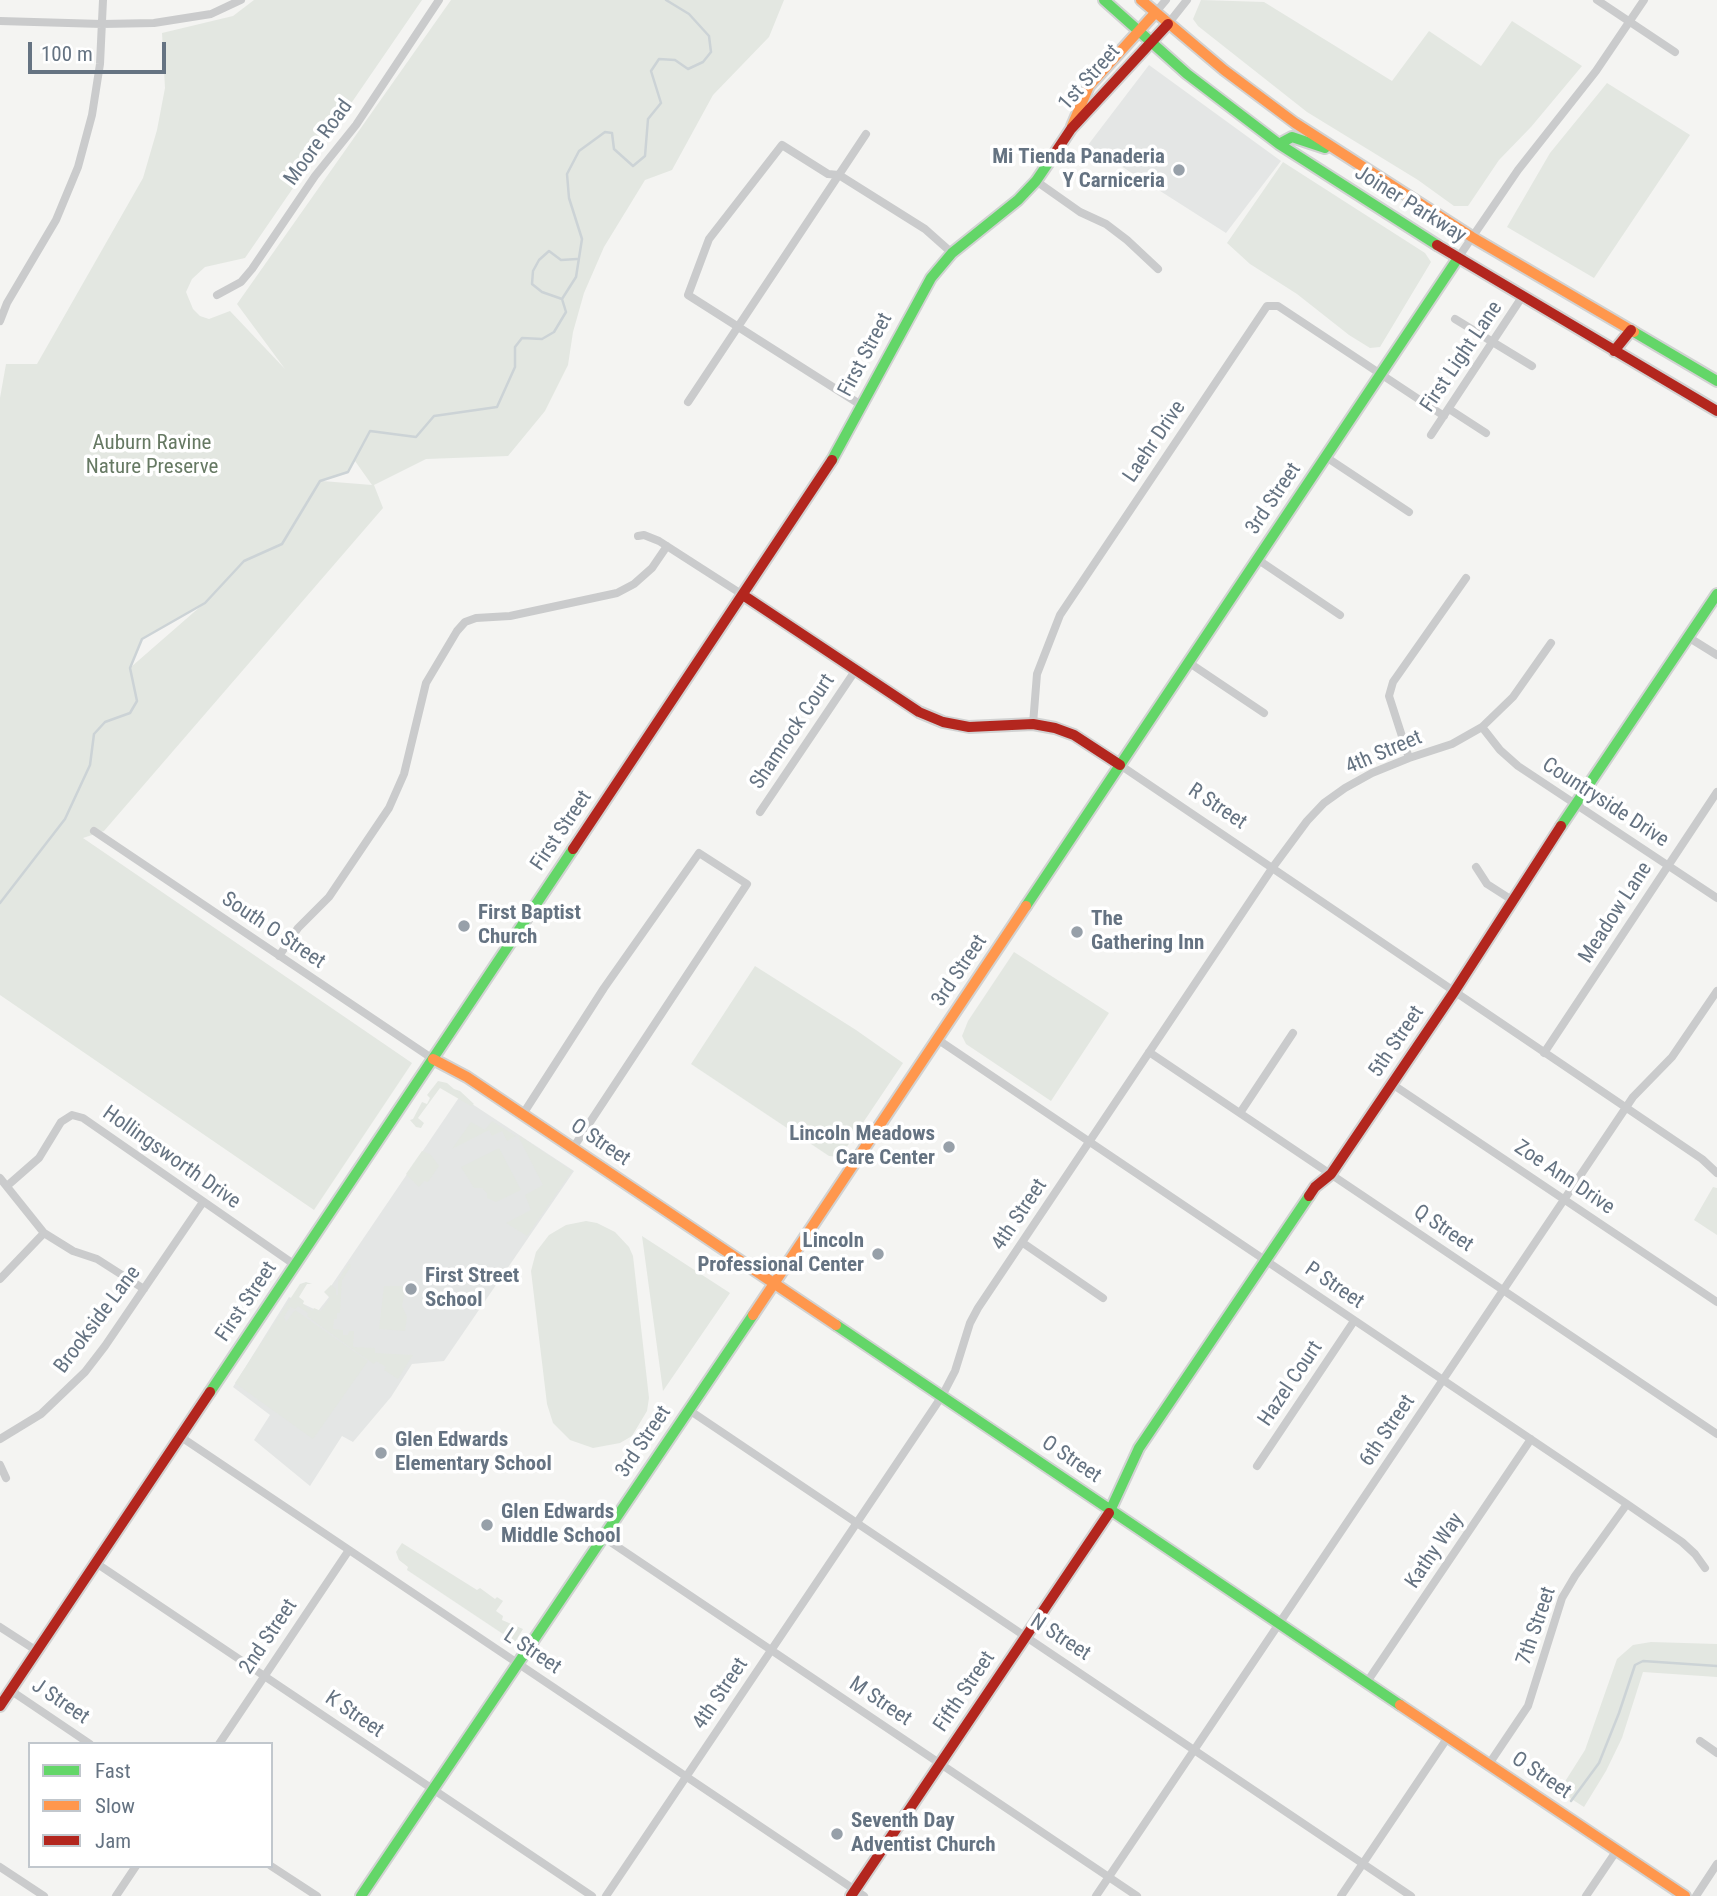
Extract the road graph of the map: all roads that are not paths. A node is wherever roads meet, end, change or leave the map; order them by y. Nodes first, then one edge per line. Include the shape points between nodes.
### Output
1 (103, 0) edge
2 (241, 0) edge
3 (439, 0) edge
4 (1104, 0) edge
5 (1141, 0) edge
6 (1166, 0) edge
7 (1187, 0) edge
8 (1597, 0) edge
9 (1644, 0) edge
10 (1155, 13) junction
11 (0, 20) edge
12 (1629, 21) junction
13 (102, 24) junction
14 (1168, 24) junction
15 (1137, 32) junction
16 (1149, 43) junction
17 (1675, 51) dead end
18 (1071, 129) junction
19 (866, 134) dead end
20 (1279, 144) junction
21 (1349, 158) junction
22 (839, 175) junction
23 (1036, 181) junction
24 (1472, 237) junction
25 (952, 253) junction
26 (1458, 258) junction
27 (1158, 269) dead end
28 (216, 295) dead end
29 (1522, 297) junction
30 (1455, 319) dead end
31 (0, 321) edge
32 (738, 325) junction
33 (1631, 330) junction
34 (1494, 342) junction
35 (1614, 351) junction
36 (1532, 366) dead end
37 (1381, 374) junction
38 (1717, 381) edge
39 (688, 402) dead end
40 (861, 405) junction
41 (1717, 411) edge
42 (1447, 412) junction
43 (1486, 433) dead end
44 (1431, 435) dead end
45 (1325, 457) junction
46 (1409, 512) dead end
47 (638, 536) dead end
48 (667, 546) junction
49 (1257, 559) junction
50 (1466, 578) dead end
51 (1717, 594) edge
52 (743, 595) junction
53 (1340, 615) dead end
54 (1688, 637) junction
55 (1551, 643) dead end
56 (1717, 655) edge
57 (1188, 663) junction
58 (855, 671) junction
59 (1264, 713) dead end
60 (1033, 724) junction
61 (1482, 727) junction
62 (1409, 758) junction
63 (1120, 765) junction
64 (1717, 792) edge
65 (1575, 803) junction
66 (760, 812) dead end
67 (94, 831) dead end
68 (1668, 866) junction
69 (1476, 867) dead end
70 (1272, 869) junction
71 (1717, 898) edge
72 (1511, 900) junction
73 (279, 956) junction
74 (1717, 991) edge
75 (1454, 992) junction
76 (1293, 1033) dead end
77 (937, 1039) junction
78 (1149, 1052) junction
79 (1544, 1053) junction
80 (433, 1059) junction
81 (1392, 1084) junction
82 (1626, 1108) junction
83 (1240, 1113) junction
84 (523, 1114) junction
85 (1089, 1142) junction
86 (573, 1148) junction
87 (1717, 1173) edge
88 (1331, 1174) junction
89 (0, 1178) edge
90 (7, 1186) junction
91 (1564, 1199) junction
92 (203, 1202) junction
93 (44, 1233) junction
94 (1023, 1244) junction
95 (1265, 1261) junction
96 (295, 1265) junction
97 (0, 1279) edge
98 (774, 1283) junction
99 (144, 1289) junction
100 (1504, 1291) junction
101 (1103, 1298) dead end
102 (1717, 1302) edge
103 (1354, 1321) junction
104 (1443, 1380) junction
105 (942, 1396) junction
106 (689, 1410) junction
107 (1717, 1434) edge
108 (181, 1437) junction
109 (0, 1439) edge
110 (1531, 1439) junction
111 (0, 1465) edge
112 (1257, 1466) dead end
113 (6, 1478) dead end
114 (1627, 1504) junction
115 (1111, 1510) junction
116 (857, 1523) junction
117 (603, 1537) junction
118 (349, 1550) junction
119 (96, 1563) junction
120 (1705, 1569) dead end
121 (1280, 1623) junction
122 (0, 1627) edge
123 (1026, 1637) junction
124 (772, 1650) junction
125 (37, 1651) junction
126 (518, 1663) junction
127 (264, 1676) junction
128 (1367, 1682) junction
129 (10, 1690) junction
130 (0, 1706) edge
131 (1448, 1737) junction
132 (1699, 1741) dead end
133 (87, 1742) edge
134 (220, 1742) edge
135 (1195, 1751) junction
136 (1717, 1752) edge
137 (940, 1764) junction
138 (1489, 1764) junction
139 (686, 1777) junction
140 (433, 1790) junction
141 (1617, 1850) junction
142 (1363, 1864) junction
143 (1717, 1864) edge
144 (0, 1867) edge
145 (273, 1867) edge
146 (135, 1868) edge
147 (1109, 1877) junction
148 (857, 1894) edge
149 (44, 1896) edge
150 (116, 1896) edge
151 (317, 1896) edge
152 (362, 1896) edge
153 (592, 1896) edge
154 (606, 1896) edge
155 (1096, 1896) edge
156 (1137, 1896) edge
157 (1341, 1896) edge
158 (1411, 1896) edge
159 (1586, 1896) edge
160 (1685, 1896) edge
161 (1696, 1896) edge

1 - 13 street
2 - 13 street via 211,14 154,23
3 - 28 street, Moore Road via 252,269 241,282
4 - 15 street, Joiner Parkway
5 - 10 street, Joiner Parkway
6 - 10 street, 1st Street
7 - 14 street, 1st Street
8 - 12 street
9 - 12 street, 3rd Street
10 - 14 street, Joiner Parkway
10 - 15 street, 1st Street
11 - 13 street
12 - 17 street
12 - 24 street, 3rd Street
13 - 31 street via 92,115 78,167 56,220
14 - 16 street, 1st Street
14 - 21 street, Joiner Parkway via 1251,92
15 - 16 street, Joiner Parkway
15 - 18 street, 1st Street via 1089,86
16 - 18 street, 1st Street
16 - 20 street, Joiner Parkway
18 - 23 street, First Street
19 - 22 street
20 - 21 street via 1292,137
20 - 26 street, Joiner Parkway
21 - 24 street, Joiner Parkway
22 - 25 street via 925,229
22 - 32 street
22 - 32 street via 828,174 782,145 709,239 688,295
23 - 25 street, First Street
23 - 27 street via 1106,224
24 - 26 street, 3rd Street
24 - 33 street, Joiner Parkway
25 - 40 street, First Street via 919,298
26 - 29 street, Joiner Parkway
26 - 37 street, 3rd Street
29 - 34 street, First Light Lane
29 - 35 street, Joiner Parkway
30 - 34 street
32 - 39 street
32 - 40 street
33 - 35 street
33 - 38 street, Joiner Parkway
34 - 36 street
34 - 42 street, First Light Lane
35 - 41 street, Joiner Parkway
37 - 42 street
37 - 45 street, 3rd Street
37 - 60 street, Laehr Drive via 1278,306 1267,306 1060,615 1037,674
40 - 52 street, First Street via 834,458
42 - 43 street
42 - 44 street, First Light Lane
45 - 46 street
45 - 49 street, 3rd Street
47 - 48 street, R Street via 650,536
48 - 52 street, R Street
48 - 73 street via 652,568 617,593 465,622 426,683 404,774 389,807 328,897
49 - 53 street
49 - 57 street, 3rd Street
50 - 62 street via 1393,682 1389,696
51 - 54 street, 5th Street
52 - 58 street, R Street
52 - 80 street, First Street
54 - 56 street
54 - 65 street, 5th Street
55 - 61 street, 4th Street via 1514,697
57 - 59 street
57 - 63 street, 3rd Street
58 - 60 street, R Street via 943,722 969,727
58 - 66 street, Shamrock Court
60 - 63 street, R Street via 1074,735
61 - 62 street, 4th Street via 1452,744
61 - 65 street, Countryside Drive via 1518,766
62 - 70 street, 4th Street via 1372,773 1324,803
63 - 70 street, R Street
63 - 77 street, 3rd Street
64 - 68 street, Meadow Lane
65 - 68 street, Countryside Drive
65 - 72 street, 5th Street
67 - 73 street, South O Street
68 - 71 street, Countryside Drive
68 - 79 street, Meadow Lane
69 - 72 street via 1487,884
70 - 75 street, R Street
70 - 78 street, 4th Street
72 - 75 street, 5th Street
73 - 80 street, South O Street
74 - 82 street, 6th Street via 1672,1057
75 - 79 street, R Street
75 - 81 street, 5th Street
76 - 83 street
77 - 85 street, P Street
77 - 98 street, 3rd Street
78 - 83 street, Q Street
78 - 85 street, 4th Street
79 - 82 street, R Street
80 - 84 street, O Street
80 - 96 street, First Street
81 - 88 street, 5th Street
81 - 91 street, Zoe Ann Drive
82 - 87 street, R Street
82 - 91 street, 6th Street
83 - 88 street, Q Street
84 - 86 street, O Street
84 - 86 street via 699,853 747,884
85 - 94 street, 4th Street
85 - 95 street, P Street
86 - 98 street, O Street
88 - 95 street, 5th Street via 1315,1187
88 - 100 street, Q Street
89 - 90 street
90 - 92 street, Hollingsworth Drive via 39,1158 61,1122 72,1115 83,1118
90 - 93 street
91 - 100 street, 6th Street
91 - 102 street, Zoe Ann Drive
92 - 96 street, Hollingsworth Drive
92 - 99 street, Brookside Lane
93 - 97 street
93 - 99 street
94 - 101 street
94 - 105 street, 4th Street via 970,1322
95 - 103 street, P Street
95 - 115 street, 5th Street via 1139,1448
96 - 108 street, First Street
98 - 105 street, O Street
98 - 106 street, 3rd Street
99 - 109 street, Brookside Lane via 78,1379 41,1414
100 - 104 street, 6th Street
100 - 107 street, Q Street
103 - 104 street, P Street
103 - 112 street, Hazel Court
104 - 110 street, P Street
104 - 121 street, 6th Street
105 - 115 street, O Street
105 - 116 street, 4th Street
106 - 116 street, N Street
106 - 117 street, 3rd Street
108 - 118 street, L Street
108 - 119 street, First Street
110 - 114 street, P Street
110 - 128 street, Kathy Way
111 - 113 street
114 - 120 street, P Street via 1682,1542
114 - 138 street, 7th Street via 1563,1598 1528,1706
115 - 121 street, O Street
115 - 123 street, Fifth Street
116 - 123 street, N Street
116 - 124 street, 4th Street
117 - 124 street, M Street
117 - 126 street, 3rd Street
118 - 126 street, L Street
118 - 127 street, 2nd Street
119 - 125 street, First Street
119 - 127 street, K Street
121 - 128 street, O Street
121 - 135 street, 6th Street
122 - 125 street
123 - 135 street, N Street
123 - 137 street, Fifth Street
124 - 137 street, M Street
124 - 139 street, 4th Street
125 - 129 street, First Street
126 - 139 street, L Street
126 - 140 street, 3rd Street
127 - 134 street, 2nd Street
127 - 140 street, K Street
128 - 131 street, O Street
129 - 130 street, First Street
129 - 133 street, J Street
131 - 138 street, O Street
131 - 142 street
132 - 136 street
135 - 142 street, N Street
135 - 147 street, 6th Street
137 - 147 street, M Street
137 - 148 street, Fifth Street
138 - 141 street, O Street
139 - 148 street, L Street
139 - 154 street, 4th Street
140 - 152 street, 3rd Street
140 - 153 street, K Street
141 - 159 street
141 - 160 street, O Street
142 - 157 street
142 - 158 street, N Street
143 - 161 street
144 - 149 street
145 - 151 street
146 - 150 street
147 - 155 street, 6th Street
147 - 156 street, M Street

